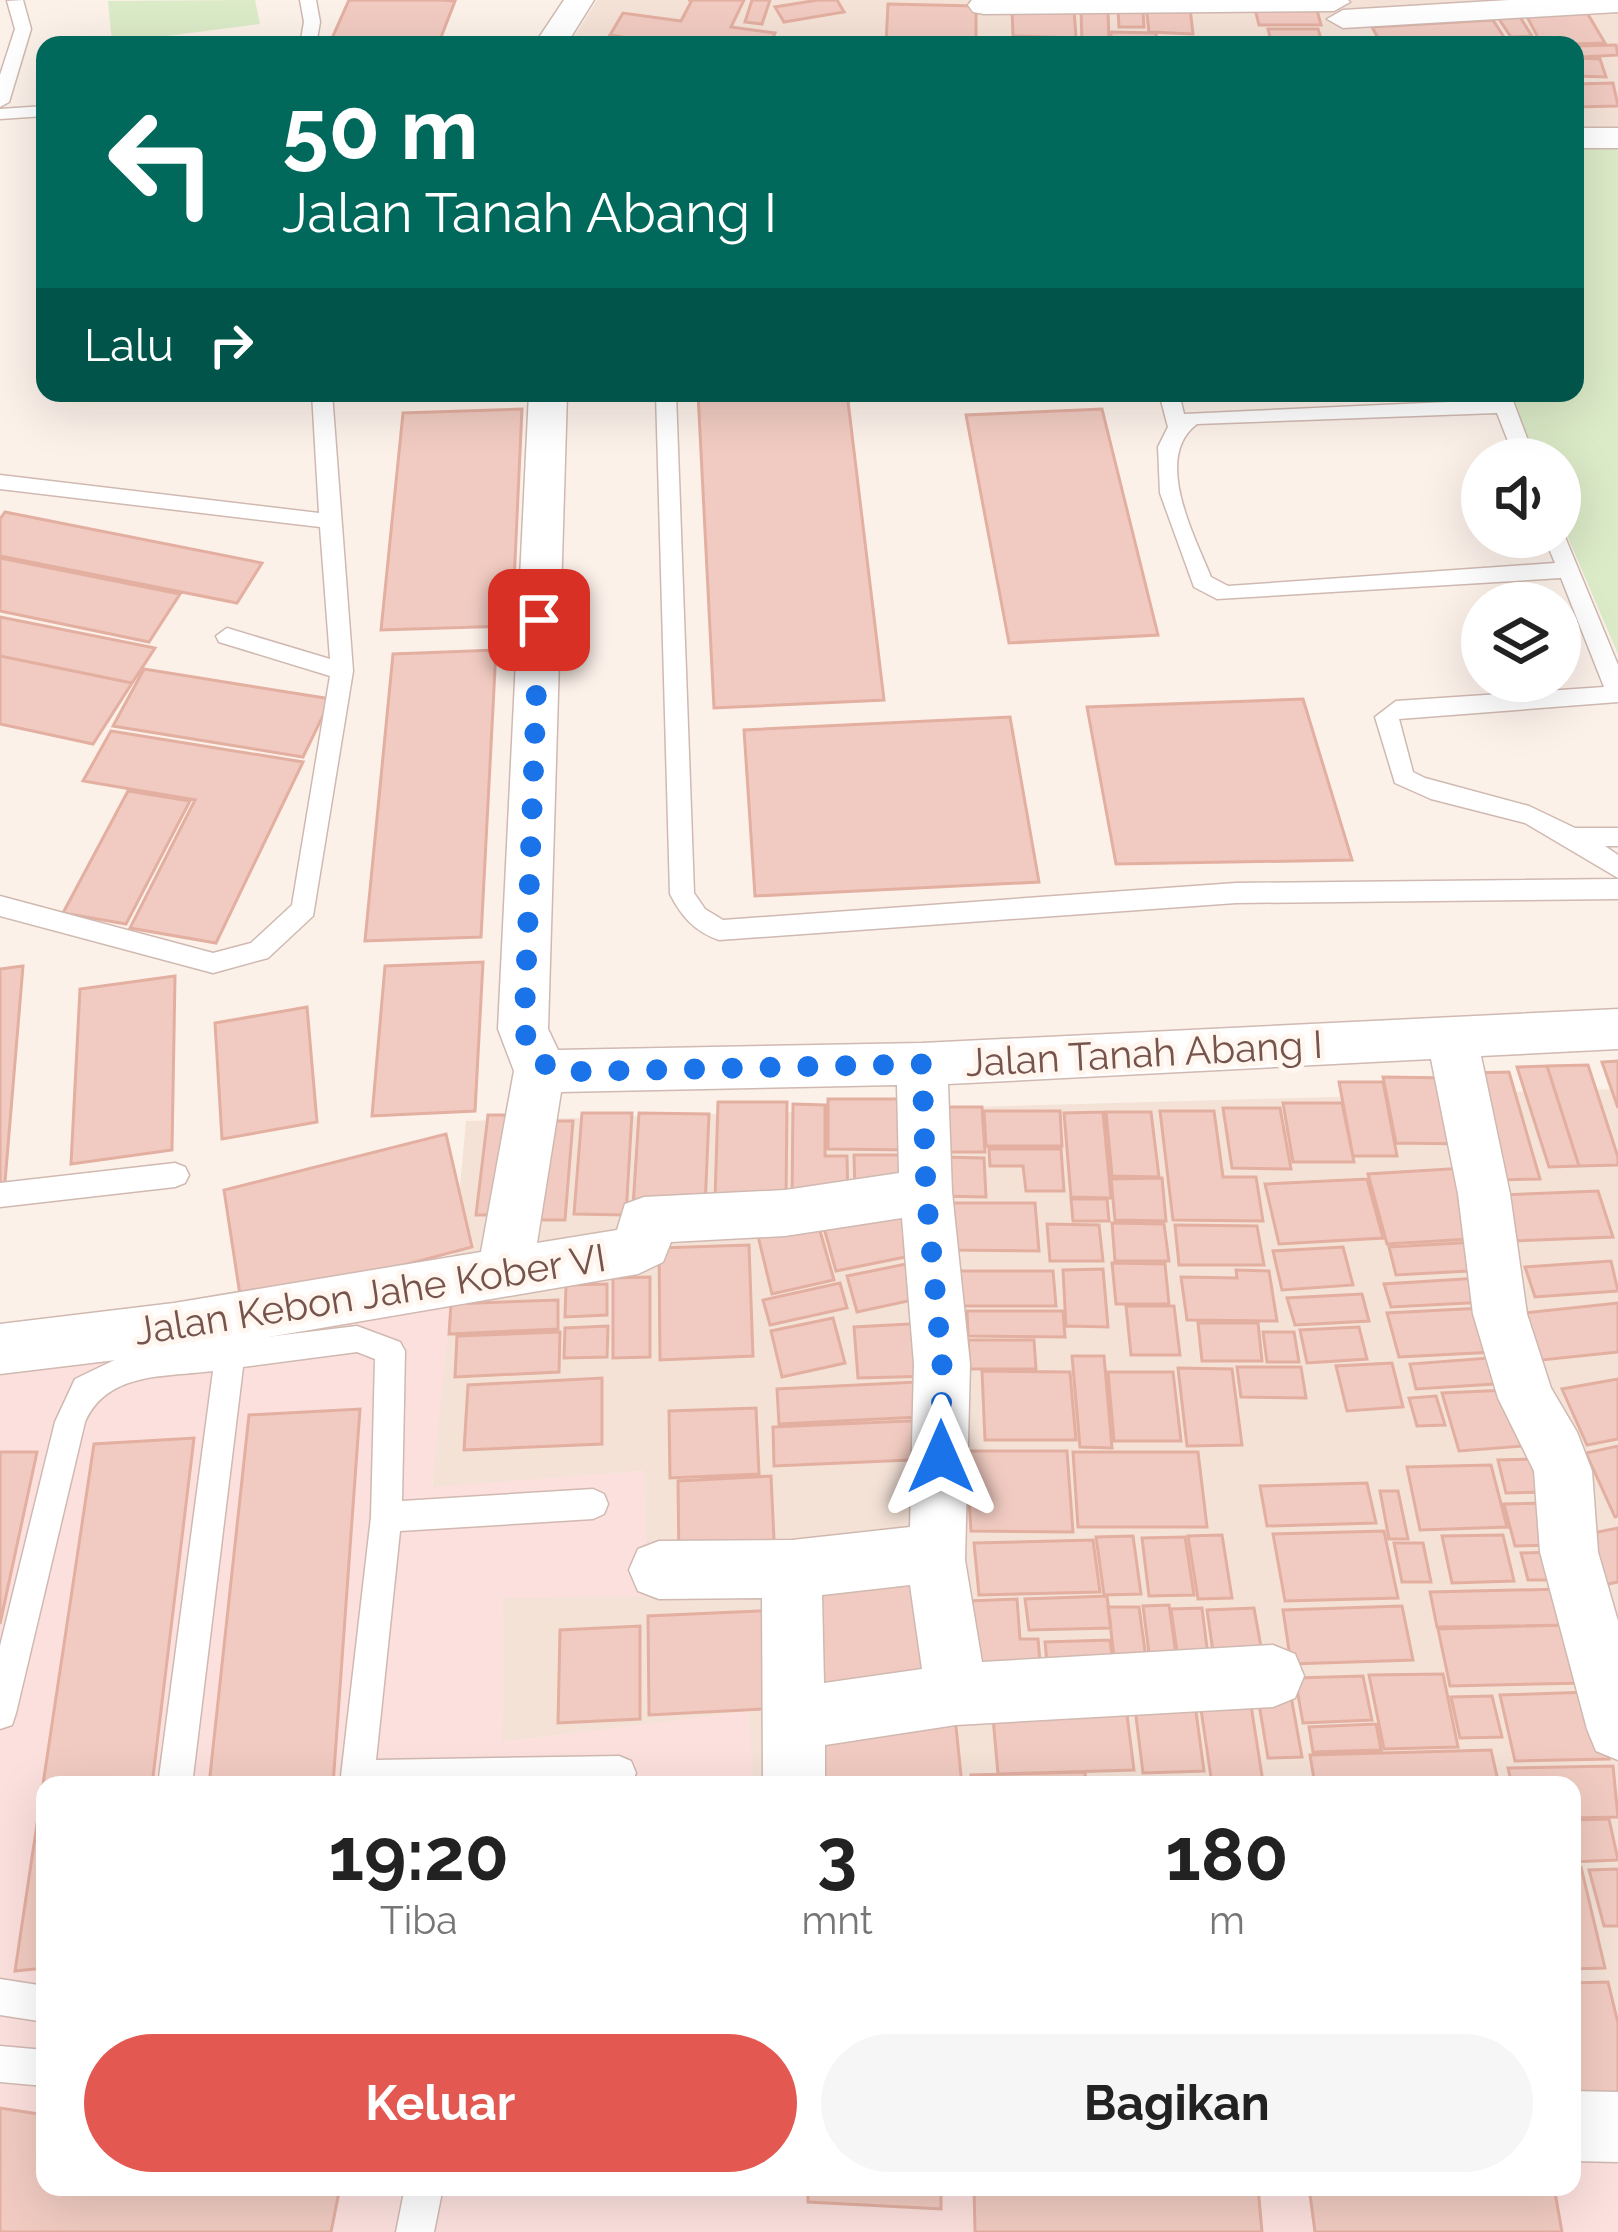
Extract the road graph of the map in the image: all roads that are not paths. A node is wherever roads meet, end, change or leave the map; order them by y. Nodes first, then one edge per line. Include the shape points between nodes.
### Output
1 (308, 0) edge
2 (578, 0) edge
3 (16, 1) edge
4 (984, 3) edge
5 (1618, 3) edge
6 (0, 13) edge
7 (1341, 16) edge
8 (310, 36) edge
9 (556, 36) edge
10 (989, 36) edge
11 (5, 80) edge
12 (0, 102) edge
13 (36, 112) edge
14 (0, 114) edge
15 (1618, 137) edge
16 (1584, 138) edge
17 (323, 402) edge
18 (548, 402) edge
19 (666, 402) edge
20 (1171, 402) edge
21 (1466, 402) edge
22 (1503, 402) edge
23 (1176, 424) junction
24 (1517, 438) edge
25 (4, 489) edge
26 (330, 521) junction
27 (1564, 558) edge
28 (1568, 569) junction
29 (227, 636) dead end
30 (342, 671) junction
31 (1618, 694) edge
32 (1572, 836) junction
33 (1618, 836) edge
34 (1618, 868) edge
35 (1618, 890) edge
36 (0, 906) edge
37 (1618, 1029) edge
38 (1452, 1038) junction
39 (536, 1061) junction
40 (922, 1064) junction
41 (175, 1174) dead end
42 (926, 1192) junction
43 (0, 1195) edge
44 (503, 1273) junction
45 (0, 1349) edge
46 (230, 1355) junction
47 (592, 1504) dead end
48 (386, 1516) junction
49 (935, 1554) junction
50 (792, 1569) junction
51 (659, 1570) dead end
52 (1273, 1676) dead end
53 (956, 1694) junction
54 (1, 1706) edge
55 (793, 1719) junction
56 (1618, 1729) edge
57 (620, 1773) dead end
58 (176, 1776) edge
59 (359, 1776) edge
60 (522, 1776) edge
61 (794, 1776) edge
62 (0, 1997) edge
63 (36, 2003) edge
64 (0, 2064) edge
65 (36, 2067) edge
66 (1581, 2126) edge
67 (1618, 2127) edge
68 (422, 2196) edge
69 (416, 2232) edge

1 - 8 lane
2 - 9 street
3 - 6 lane
3 - 11 lane via 23,29
4 - 7 street
4 - 10 street
5 - 7 street
11 - 12 lane
13 - 14 lane
15 - 16 street
17 - 26 lane
18 - 39 street via 524,1029
19 - 35 lane via 682,894 705,925 1236,892
20 - 23 lane
21 - 23 lane
22 - 24 lane
23 - 28 lane via 1166,441 1173,502 1202,582 1225,594
25 - 26 lane
26 - 30 lane
27 - 28 lane
28 - 31 lane
29 - 30 lane
30 - 36 lane via 304,909 259,951 213,963
31 - 32 lane via 1396,709 1387,717 1402,777
32 - 33 lane
32 - 34 lane
37 - 38 street, Jalan Tanah Abang I
38 - 40 street, Jalan Tanah Abang I
38 - 56 street via 1500,1313 1526,1398 1563,1471 1569,1552
39 - 40 street, Jalan Tanah Abang I via 559,1072
39 - 44 street
40 - 42 street
41 - 43 lane
42 - 44 street, Jalan Kebon Jahe Kober VI via 785,1214 644,1220 642,1248
42 - 49 street via 942,1364
44 - 45 street, Jalan Kebon Jahe Kober VI
46 - 48 lane via 357,1339 390,1351
46 - 54 lane via 127,1368 86,1389 70,1422
46 - 58 lane
47 - 48 lane
48 - 59 lane
49 - 50 street
49 - 53 street
50 - 51 street
50 - 55 street
52 - 53 street
53 - 55 street
55 - 61 street
57 - 60 lane
62 - 63 lane
64 - 65 lane
66 - 67 street
68 - 69 lane

